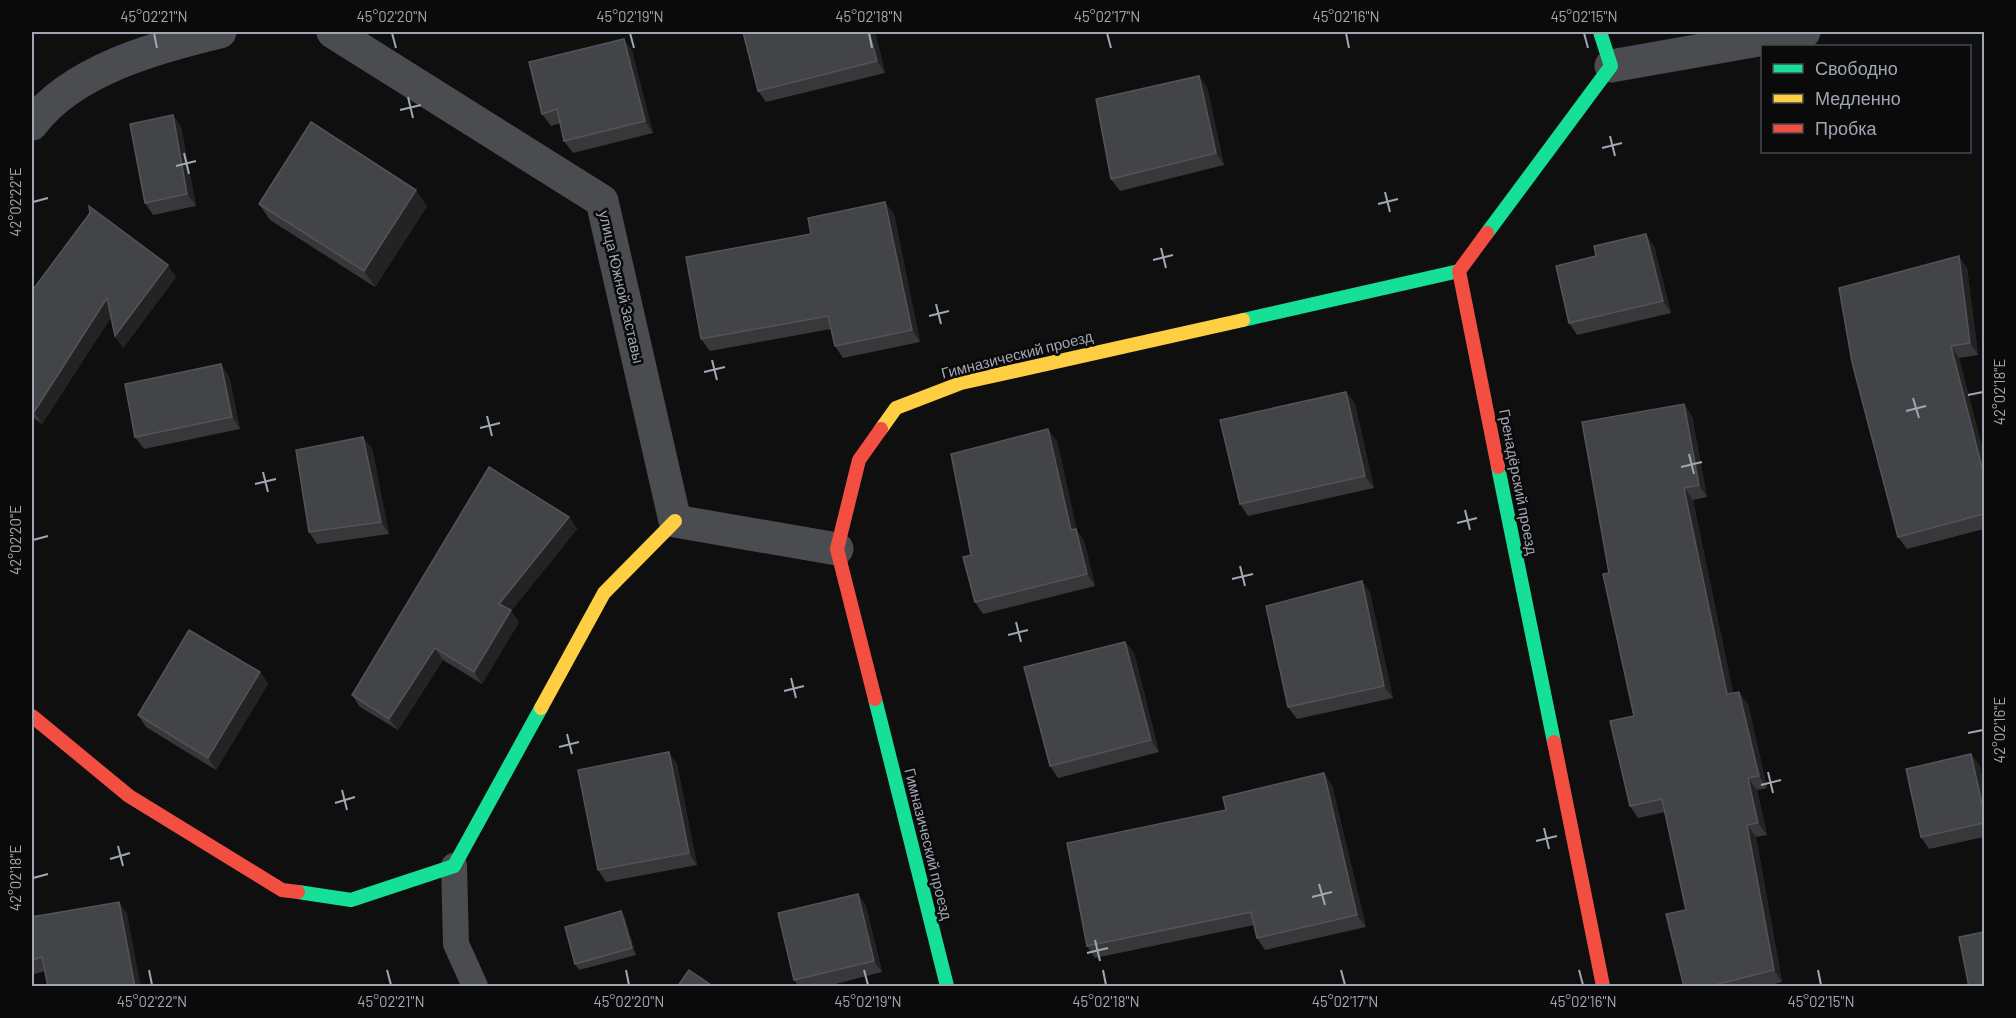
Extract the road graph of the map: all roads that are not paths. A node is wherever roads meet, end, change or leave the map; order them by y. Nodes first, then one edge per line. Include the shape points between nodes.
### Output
1 (220, 32) edge
2 (333, 32) edge
3 (1600, 32) edge
4 (1804, 32) edge
5 (1611, 66) junction
6 (32, 124) edge
7 (1459, 271) junction
8 (675, 521) junction
9 (837, 549) junction
10 (32, 716) edge
11 (454, 866) junction
12 (476, 987) edge
13 (947, 987) edge
14 (1603, 987) edge

1 - 6 street via 171,43 103,68 41,111
2 - 8 street, улица Южной Заставы via 602,201
3 - 5 street
4 - 5 street
5 - 7 street
7 - 9 street, Гимназический проезд via 961,383 896,408 859,460
7 - 14 street, Гренадёрский проезд
8 - 9 street
8 - 11 street via 604,593
9 - 13 street, Гимназический проезд
10 - 11 street via 129,796 282,890 351,900
11 - 12 lane via 456,944

